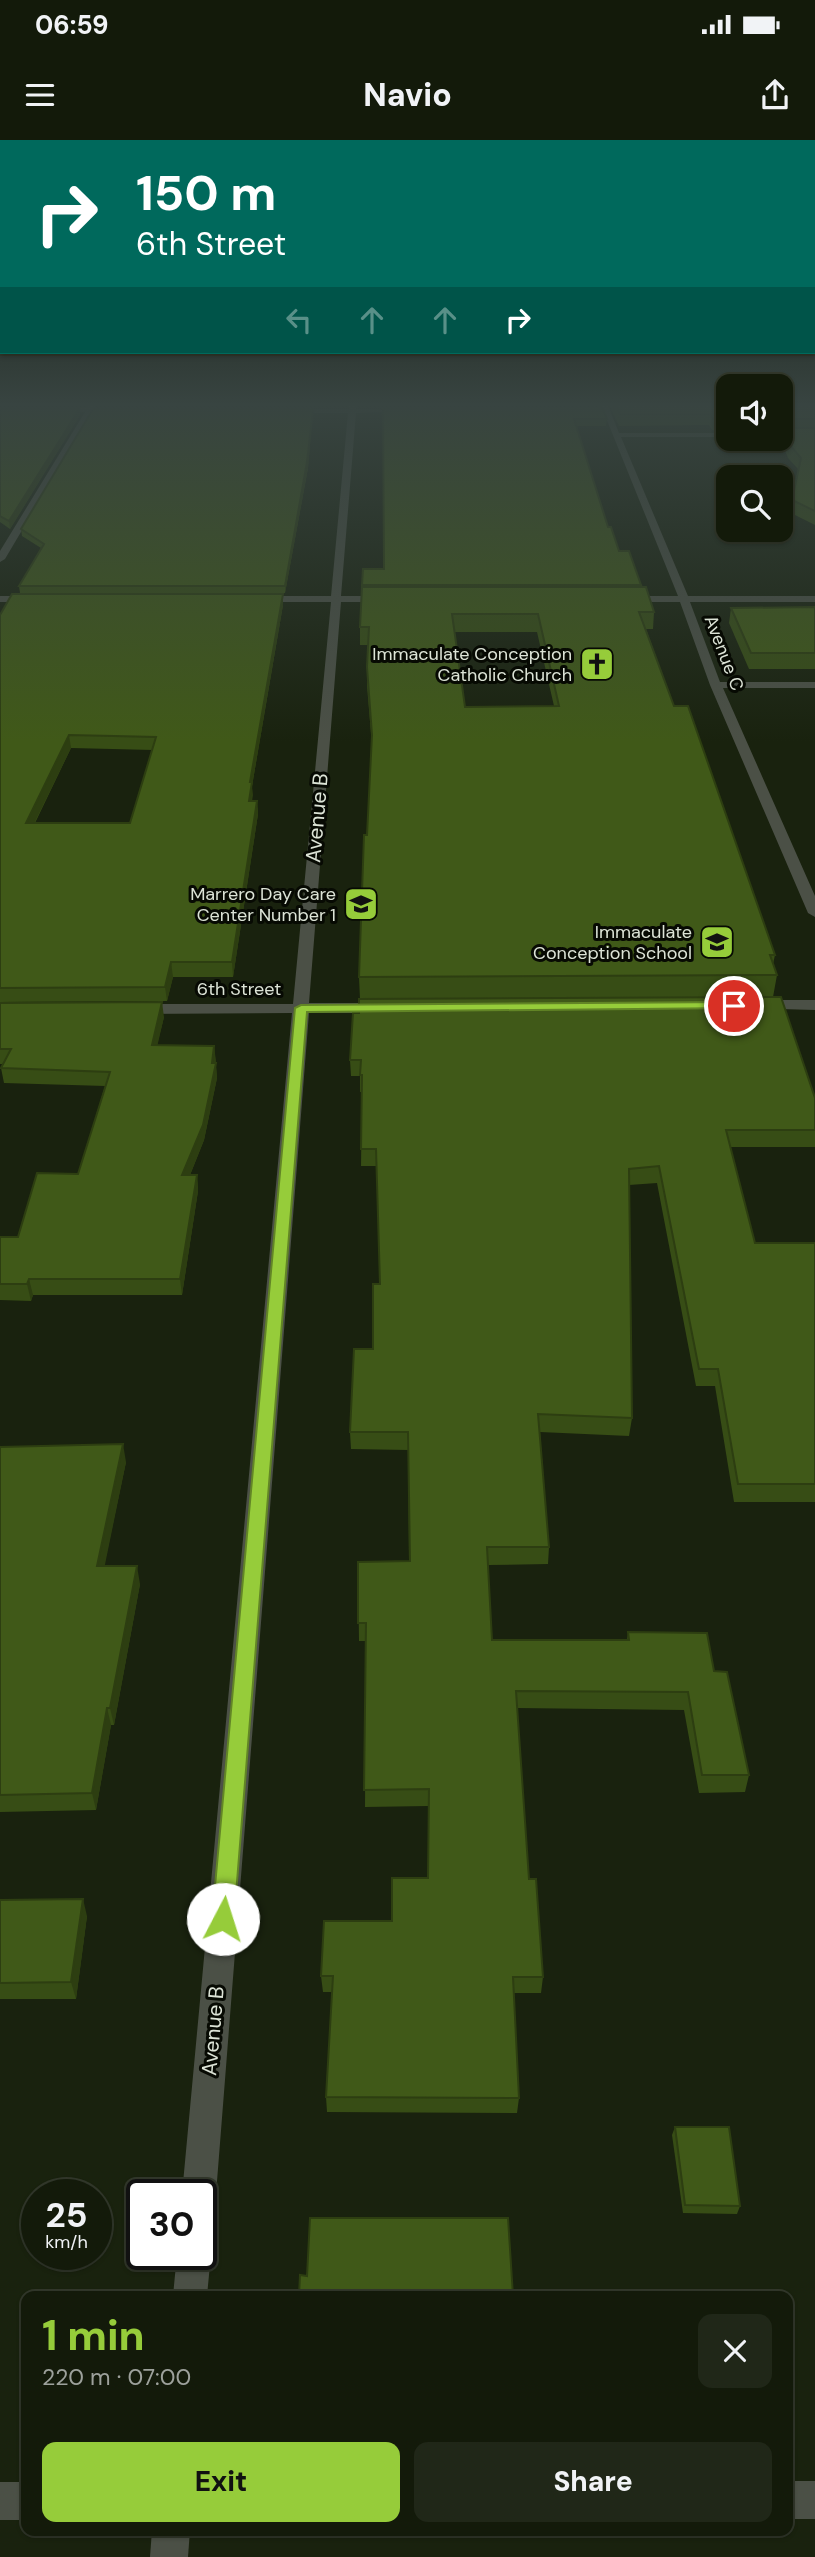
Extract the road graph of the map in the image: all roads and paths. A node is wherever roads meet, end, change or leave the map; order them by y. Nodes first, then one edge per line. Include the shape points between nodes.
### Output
1 (26, 516) edge
2 (343, 516) edge
3 (649, 516) edge
4 (0, 559) edge
5 (684, 598) junction
6 (0, 599) edge
7 (54, 599) edge
8 (242, 599) edge
9 (336, 599) junction
10 (406, 599) edge
11 (614, 599) edge
12 (815, 599) edge
13 (716, 685) junction
14 (815, 685) edge
15 (815, 914) edge
16 (815, 1005) edge
17 (732, 1006) edge
18 (398, 1007) edge
19 (301, 1008) junction
20 (123, 1009) edge
21 (200, 2179) edge
22 (192, 2270) edge
23 (190, 2291) edge
24 (793, 2500) edge
25 (815, 2500) edge
26 (0, 2501) edge
27 (21, 2501) edge
28 (171, 2536) edge
29 (169, 2557) edge

1 - 4 street
2 - 9 street, Avenue B
3 - 5 street, Avenue C
5 - 11 street
5 - 12 street
5 - 13 street, Avenue C
6 - 7 street
8 - 9 street
9 - 10 street
9 - 19 street, Avenue B
13 - 14 street
13 - 15 street, Avenue C
16 - 17 street
18 - 19 street, 6th Street
19 - 20 street, 6th Street
19 - 21 street, Avenue B
22 - 23 street
24 - 25 street
26 - 27 street
28 - 29 street

